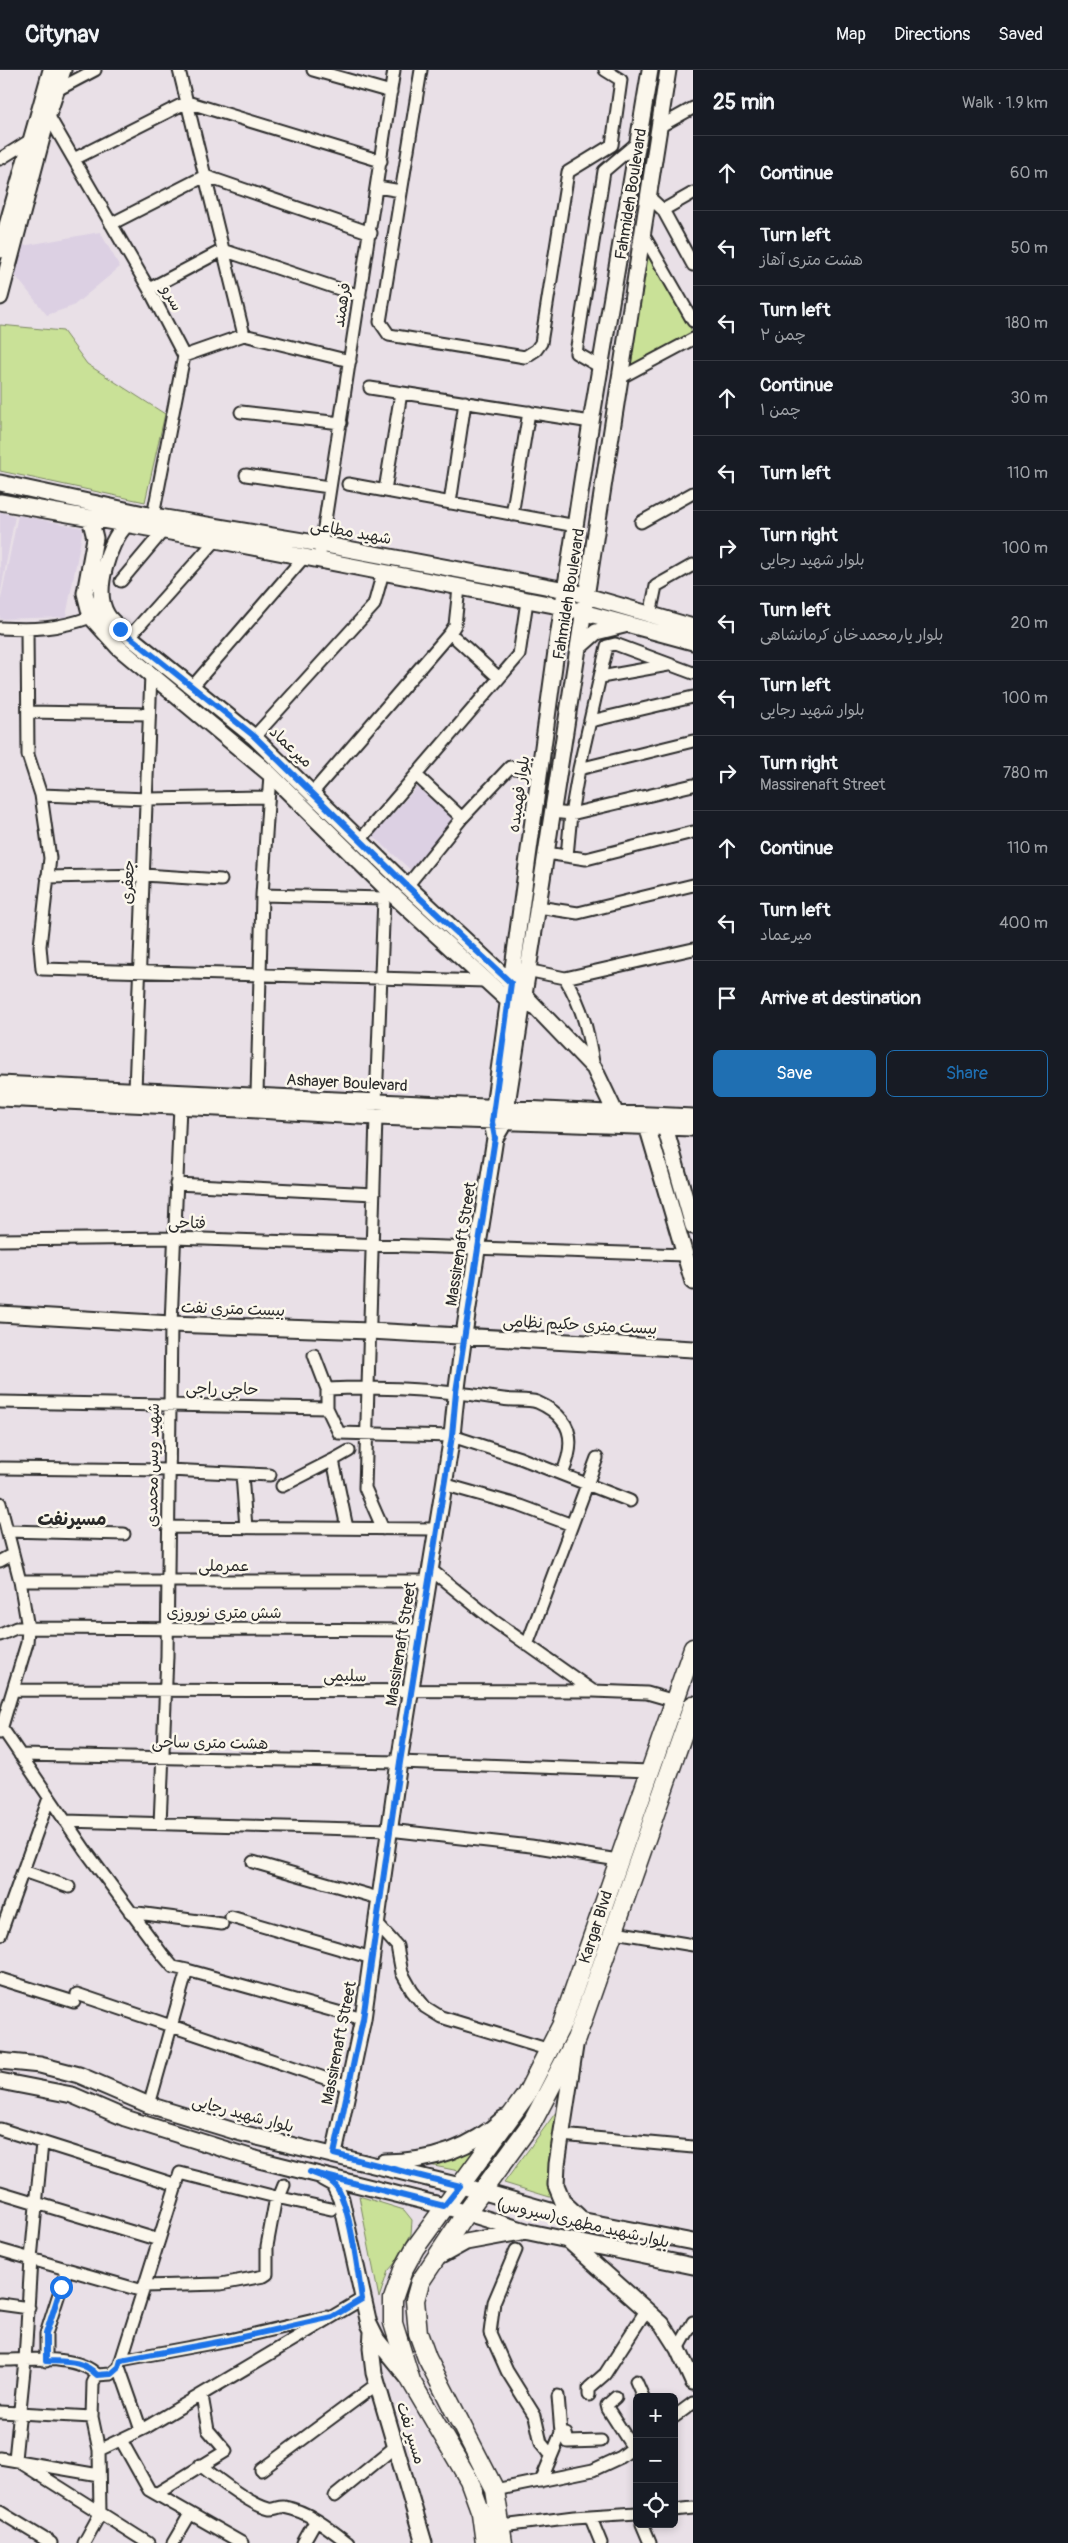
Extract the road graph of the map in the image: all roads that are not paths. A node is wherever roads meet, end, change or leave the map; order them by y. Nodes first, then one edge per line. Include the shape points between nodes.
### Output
1 (50, 70) edge
2 (63, 70) edge
3 (95, 70) edge
4 (179, 70) edge
5 (313, 70) edge
6 (394, 70) edge
7 (421, 70) edge
8 (605, 70) edge
9 (650, 70) edge
10 (668, 70) edge
11 (57, 90) junction
12 (391, 92) junction
13 (187, 102) junction
14 (693, 108) edge
15 (43, 113) junction
16 (659, 127) junction
17 (29, 141) junction
18 (638, 142) junction
19 (0, 158) edge
20 (74, 159) junction
21 (381, 161) junction
22 (205, 176) junction
23 (377, 187) junction
24 (401, 191) junction
25 (693, 193) edge
26 (648, 196) junction
27 (663, 210) junction
28 (111, 224) junction
29 (371, 233) junction
30 (643, 234) junction
31 (0, 250) edge
32 (223, 250) junction
33 (693, 265) edge
34 (149, 289) junction
35 (360, 296) junction
36 (0, 297) edge
37 (693, 321) edge
38 (244, 335) junction
39 (693, 339) edge
40 (184, 356) junction
41 (350, 361) junction
42 (602, 368) junction
43 (620, 378) junction
44 (370, 388) dead end
45 (401, 393) junction
46 (465, 402) junction
47 (241, 412) dead end
48 (529, 412) junction
49 (341, 422) junction
50 (591, 422) junction
51 (246, 475) dead end
52 (0, 483) edge
53 (348, 484) dead end
54 (329, 487) junction
55 (385, 490) junction
56 (693, 493) edge
57 (0, 502) edge
58 (450, 503) junction
59 (512, 515) junction
60 (153, 516) junction
61 (90, 518) junction
62 (641, 522) dead end
63 (126, 524) junction
64 (576, 526) junction
65 (163, 531) junction
66 (95, 538) junction
67 (114, 540) junction
68 (216, 540) junction
69 (321, 544) junction
70 (311, 558) junction
71 (693, 565) edge
72 (383, 572) junction
73 (121, 581) dead end
74 (459, 588) junction
75 (566, 590) junction
76 (587, 596) junction
77 (527, 601) junction
78 (564, 607) junction
79 (585, 612) junction
80 (650, 615) junction
81 (91, 617) junction
82 (628, 624) junction
83 (693, 627) edge
84 (0, 628) edge
85 (27, 630) junction
86 (450, 633) junction
87 (130, 636) junction
88 (693, 642) edge
89 (578, 654) junction
90 (668, 665) junction
91 (693, 673) edge
92 (151, 674) junction
93 (601, 677) junction
94 (500, 678) junction
95 (193, 686) junction
96 (693, 697) edge
97 (28, 712) junction
98 (149, 714) junction
99 (591, 721) junction
100 (254, 736) junction
101 (693, 741) edge
102 (579, 769) junction
103 (540, 773) junction
104 (270, 774) junction
105 (416, 775) junction
106 (693, 785) edge
107 (313, 792) junction
108 (41, 795) junction
109 (268, 797) junction
110 (148, 799) junction
111 (552, 812) junction
112 (571, 814) junction
113 (462, 818) junction
114 (693, 832) edge
115 (361, 840) junction
116 (546, 853) junction
117 (567, 856) junction
118 (144, 875) junction
119 (47, 878) junction
120 (221, 880) dead end
121 (693, 885) edge
122 (407, 886) junction
123 (262, 895) junction
124 (387, 895) junction
125 (420, 898) junction
126 (538, 907) junction
127 (410, 910) junction
128 (693, 949) edge
129 (521, 969) junction
130 (140, 972) junction
131 (260, 974) junction
132 (381, 978) junction
133 (565, 978) junction
134 (487, 982) junction
135 (511, 983) junction
136 (524, 995) junction
137 (515, 1008) junction
138 (548, 1022) junction
139 (594, 1068) junction
140 (0, 1084) edge
141 (135, 1090) junction
142 (257, 1096) junction
143 (0, 1098) edge
144 (376, 1102) junction
145 (180, 1106) junction
146 (615, 1112) junction
147 (499, 1115) junction
148 (693, 1117) edge
149 (376, 1118) junction
150 (647, 1126) junction
151 (665, 1127) junction
152 (693, 1128) edge
153 (176, 1184) junction
154 (374, 1194) junction
155 (689, 1199) edge
156 (693, 1226) edge
157 (174, 1238) junction
158 (0, 1240) edge
159 (373, 1244) junction
160 (478, 1247) junction
161 (685, 1255) junction
162 (693, 1282) edge
163 (0, 1314) edge
164 (171, 1324) junction
165 (370, 1331) junction
166 (465, 1336) junction
167 (693, 1349) edge
168 (314, 1355) dead end
169 (368, 1387) junction
170 (327, 1389) junction
171 (456, 1392) junction
172 (0, 1402) edge
173 (170, 1404) junction
174 (327, 1408) junction
175 (365, 1434) junction
176 (452, 1436) junction
177 (349, 1452) dead end
178 (597, 1458) dead end
179 (333, 1460) junction
180 (0, 1468) edge
181 (169, 1470) junction
182 (242, 1474) junction
183 (562, 1474) junction
184 (270, 1475) dead end
185 (443, 1484) junction
186 (587, 1484) junction
187 (282, 1486) dead end
188 (630, 1501) dead end
189 (1, 1510) edge
190 (572, 1525) junction
191 (168, 1527) junction
192 (246, 1528) junction
193 (347, 1528) junction
194 (383, 1529) junction
195 (436, 1529) junction
196 (7, 1531) junction
197 (124, 1534) dead end
198 (13, 1554) junction
199 (0, 1562) edge
200 (429, 1575) junction
201 (20, 1581) junction
202 (168, 1582) junction
203 (28, 1628) junction
204 (167, 1629) junction
205 (420, 1630) junction
206 (0, 1635) edge
207 (527, 1645) junction
208 (693, 1648) edge
209 (13, 1690) junction
210 (166, 1691) junction
211 (593, 1691) junction
212 (411, 1693) junction
213 (675, 1701) junction
214 (693, 1705) edge
215 (690, 1721) edge
216 (1, 1730) edge
217 (20, 1755) junction
218 (163, 1759) junction
219 (400, 1762) junction
220 (650, 1771) junction
221 (50, 1798) junction
222 (65, 1821) junction
223 (160, 1824) junction
224 (389, 1830) junction
225 (618, 1860) junction
226 (253, 1862) dead end
227 (23, 1871) junction
228 (69, 1887) dead end
229 (382, 1899) junction
230 (130, 1912) junction
231 (378, 1925) junction
232 (615, 1932) junction
233 (0, 1935) edge
234 (693, 1945) edge
235 (372, 1958) junction
236 (186, 1974) junction
237 (0, 1979) edge
238 (363, 2019) junction
239 (170, 2027) junction
240 (576, 2039) junction
241 (550, 2050) junction
242 (0, 2060) edge
243 (86, 2078) junction
244 (0, 2081) edge
245 (348, 2086) junction
246 (526, 2095) junction
247 (78, 2098) junction
248 (149, 2105) junction
249 (515, 2110) junction
250 (533, 2121) junction
251 (0, 2130) edge
252 (561, 2135) junction
253 (42, 2143) junction
254 (693, 2147) edge
255 (334, 2154) junction
256 (364, 2162) junction
257 (310, 2172) junction
258 (177, 2185) junction
259 (284, 2185) dead end
260 (460, 2186) junction
261 (0, 2192) edge
262 (481, 2192) junction
263 (276, 2197) junction
264 (38, 2203) junction
265 (444, 2206) junction
266 (331, 2209) dead end
267 (466, 2213) junction
268 (585, 2221) junction
269 (529, 2232) junction
270 (159, 2240) junction
271 (568, 2240) junction
272 (693, 2242) edge
273 (0, 2250) edge
274 (516, 2250) dead end
275 (31, 2259) junction
276 (436, 2259) junction
277 (693, 2266) edge
278 (67, 2270) junction
279 (144, 2289) junction
280 (362, 2299) junction
281 (0, 2304) edge
282 (29, 2308) junction
283 (647, 2310) junction
284 (332, 2317) junction
285 (693, 2322) edge
286 (372, 2332) junction
287 (678, 2349) junction
288 (0, 2360) edge
289 (25, 2360) junction
290 (46, 2361) junction
291 (120, 2363) junction
292 (97, 2375) junction
293 (411, 2381) junction
294 (636, 2381) dead end
295 (693, 2382) edge
296 (377, 2384) junction
297 (642, 2393) edge
298 (589, 2395) dead end
299 (202, 2396) junction
300 (558, 2396) dead end
301 (616, 2397) dead end
302 (693, 2403) edge
303 (0, 2412) edge
304 (20, 2414) junction
305 (678, 2414) edge
306 (92, 2417) junction
307 (141, 2430) junction
308 (561, 2433) junction
309 (121, 2440) junction
310 (601, 2441) dead end
311 (633, 2443) edge
312 (396, 2446) junction
313 (633, 2448) edge
314 (99, 2450) junction
315 (551, 2455) junction
316 (0, 2458) edge
317 (14, 2460) junction
318 (200, 2466) junction
319 (261, 2470) dead end
320 (99, 2475) junction
321 (541, 2481) junction
322 (495, 2490) junction
323 (152, 2492) junction
324 (335, 2496) dead end
325 (678, 2510) edge
326 (0, 2512) edge
327 (692, 2512) edge
328 (633, 2513) edge
329 (100, 2514) junction
330 (190, 2514) junction
331 (590, 2516) junction
332 (316, 2520) junction
333 (644, 2528) edge
334 (502, 2535) edge
335 (51, 2543) edge
336 (84, 2543) edge
337 (148, 2543) edge
338 (173, 2543) edge
339 (242, 2543) edge
340 (303, 2543) edge
341 (348, 2543) edge
342 (424, 2543) edge
343 (485, 2543) edge
344 (601, 2543) edge
345 (650, 2543) edge

1 - 15 street
2 - 11 street
3 - 11 street
4 - 13 street
5 - 12 street
6 - 12 street, فرهمند
7 - 24 street
8 - 24 street via 620,80 612,145 568,172 541,343 525,357 390,335 380,322
9 - 18 street, Fahmideh Boulevard
10 - 16 street, Fahmideh Boulevard
11 - 15 street
12 - 21 street, فرهمند
13 - 20 street
13 - 21 street
13 - 22 street
14 - 16 street
15 - 17 street
15 - 20 street, سرو
15 - 36 street
16 - 26 street, Fahmideh Boulevard
17 - 19 street
17 - 31 street
18 - 42 street, Fahmideh Boulevard
18 - 42 street via 604,171 576,354
20 - 28 street, سرو
21 - 23 street, فرهمند
22 - 28 street
22 - 29 street
22 - 32 street
23 - 24 street
23 - 29 street, فرهمند
25 - 27 street
26 - 27 street
26 - 30 street, Fahmideh Boulevard
27 - 33 street
28 - 34 street, سرو
29 - 35 street, فرهمند
30 - 37 street
30 - 43 street, Fahmideh Boulevard
32 - 34 street
32 - 35 street
32 - 38 street
34 - 40 street, سرو
35 - 41 street, فرهمند
38 - 40 street
38 - 41 street
39 - 43 street
40 - 60 street
41 - 49 street, فرهمند
42 - 50 street, Fahmideh Boulevard
43 - 76 street, Fahmideh Boulevard
44 - 45 street
45 - 46 street
45 - 55 street
46 - 48 street
46 - 58 street
47 - 49 street
48 - 50 street
48 - 59 street
49 - 54 street, فرهمند
50 - 64 street, Fahmideh Boulevard
51 - 54 street
52 - 60 street, شهید مطاعی
53 - 55 street
54 - 69 street, فرهمند
55 - 58 street
56 - 62 street
57 - 61 street, شهید مطاعی
58 - 59 street
59 - 64 street
60 - 69 street, شهید مطاعی
61 - 63 street, شهید مطاعی
61 - 66 street
63 - 65 street, شهید مطاعی
63 - 67 street, میرعماد
64 - 75 street, Fahmideh Boulevard
65 - 68 street, شهید مطاعی
65 - 73 street
66 - 67 street via 104,534
66 - 81 street via 84,593
67 - 87 street, میرعماد via 101,597 107,615
68 - 70 street, شهید مطاعی
68 - 87 street
69 - 70 street, فرهمند
69 - 75 street, شهید مطاعی
70 - 72 street, شهید مطاعی
70 - 95 street
71 - 80 street via 656,586
72 - 74 street, شهید مطاعی
72 - 100 street via 374,605
74 - 77 street, شهید مطاعی
74 - 86 street via 455,625
75 - 76 street, شهید مطاعی
75 - 78 street, بلوار فهمیده
76 - 79 street, Fahmideh Boulevard
76 - 80 street, شهید مطاعی
77 - 78 street, شهید مطاعی
77 - 94 street via 520,654
78 - 79 street, شهید مطاعی
78 - 103 street, بلوار فهمیده
79 - 82 street, شهید مطاعی
79 - 89 street, Fahmideh Boulevard
80 - 83 street, شهید مطاعی
81 - 85 street via 52,628
81 - 92 street via 118,647
82 - 88 street, شهید مطاعی
82 - 89 street via 592,634 580,645
84 - 85 street
85 - 97 street
86 - 94 street
86 - 107 street
87 - 95 street, میرعماد
89 - 111 street, Fahmideh Boulevard
90 - 91 street
90 - 93 street
90 - 93 street via 611,644 605,651
92 - 98 street, جعفری
92 - 104 street
93 - 99 street
94 - 105 street
95 - 100 street, میرعماد
96 - 99 street
97 - 98 street
97 - 108 street via 28,755
98 - 110 street, جعفری
99 - 102 street
100 - 107 street, میرعماد
101 - 102 street
102 - 112 street
103 - 113 street via 510,768
103 - 129 street, بلوار فهمیده
104 - 109 street
104 - 124 street
105 - 113 street
105 - 115 street
106 - 112 street
107 - 115 street, میرعماد
108 - 110 street
108 - 119 street via 50,858
109 - 110 street
109 - 123 street
110 - 118 street, جعفری
111 - 112 street
111 - 116 street, Fahmideh Boulevard
112 - 117 street
113 - 122 street
114 - 117 street via 586,859
115 - 122 street, میرعماد
116 - 117 street
116 - 126 street, Fahmideh Boulevard
118 - 119 street
118 - 120 street
118 - 130 street, جعفری
119 - 130 street via 40,946 42,969
121 - 126 street via 578,913
122 - 125 street, میرعماد
123 - 124 street
123 - 131 street
124 - 127 street
124 - 132 street
125 - 127 street
125 - 135 street, میرعماد
126 - 129 street, Fahmideh Boulevard
127 - 134 street
128 - 133 street
129 - 133 street
129 - 135 street, بلوار فهمیده
129 - 136 street, Fahmideh Boulevard
130 - 131 street
130 - 141 street, جعفری
131 - 132 street
131 - 142 street
132 - 134 street
132 - 144 street
133 - 139 street via 579,1001
134 - 137 street
135 - 136 street, میرعماد
135 - 137 street, بلوار فهمیده
136 - 137 street, Fahmideh Boulevard
136 - 138 street, میرعماد
137 - 138 street
137 - 147 street, Massirenaft Street
138 - 139 street, میرعماد
139 - 146 street, میرعماد
140 - 141 street, Ashayer Boulevard
141 - 142 street, Ashayer Boulevard
142 - 144 street, Ashayer Boulevard
143 - 145 street, Ashayer Boulevard
144 - 147 street, Ashayer Boulevard
145 - 149 street, Ashayer Boulevard
145 - 153 street, شهید ویس محمدی
146 - 147 street, Ashayer Boulevard
146 - 148 street, Ashayer Boulevard
147 - 149 street, Ashayer Boulevard
147 - 150 street, Ashayer Boulevard
147 - 160 street, Massirenaft Street
149 - 154 street
150 - 151 street, Ashayer Boulevard
150 - 161 street
151 - 152 street, Ashayer Boulevard
151 - 155 street
153 - 154 street
153 - 157 street, شهید ویس محمدی
154 - 159 street
155 - 156 street
157 - 158 street, فتاحی
157 - 159 street, فتاحی
157 - 164 street, شهید ویس محمدی
159 - 160 street, فتاحی
159 - 165 street
160 - 161 street, فتاحی
160 - 166 street, Massirenaft Street
161 - 162 street
163 - 164 street, بیست متری نفت
164 - 165 street, بیست متری نفت
164 - 173 street, شهید ویس محمدی
165 - 166 street, بیست متری نفت
165 - 169 street
166 - 167 street, بیست متری حکیم نظامی
166 - 171 street, Massirenaft Street
168 - 170 street
169 - 170 street
169 - 171 street
169 - 175 street
170 - 174 street
171 - 176 street, Massirenaft Street
171 - 183 street via 536,1402 549,1408 564,1421 570,1439 568,1459
172 - 173 street, حاجی راجی
173 - 174 street, حاجی راجی
173 - 181 street, شهید ویس محمدی
174 - 175 street via 339,1432
175 - 176 street
175 - 194 street via 365,1488
176 - 183 street
176 - 185 street, Massirenaft Street
177 - 179 street
178 - 186 street
179 - 187 street
179 - 193 street
180 - 181 street
181 - 182 street
181 - 191 street, شهید ویس محمدی
182 - 184 street
182 - 192 street
183 - 186 street
185 - 190 street via 521,1506
185 - 195 street, Massirenaft Street
186 - 188 street
186 - 190 street
189 - 196 street
190 - 207 street
191 - 192 street
191 - 202 street, شهید ویس محمدی
192 - 193 street
193 - 194 street
194 - 195 street
195 - 200 street, Massirenaft Street
196 - 197 street
196 - 198 street
198 - 199 street
198 - 201 street
200 - 202 street, عمرملی
200 - 205 street, Massirenaft Street
200 - 207 street
201 - 202 street, عمرملی
201 - 203 street
202 - 204 street, شهید ویس محمدی
203 - 204 street, شش متری نوروزی
203 - 206 street, شش متری نوروزی via 16,1628
203 - 209 street via 28,1643
204 - 205 street, شش متری نوروزی
204 - 210 street, شهید ویس محمدی
205 - 212 street, Massirenaft Street
207 - 211 street
208 - 213 main road, Kargar Blvd
209 - 210 street, سلیمی
209 - 216 street
210 - 212 street, سلیمی
210 - 218 street, شهید ویس محمدی
211 - 212 street, سلیمی
211 - 213 street, سلیمی via 647,1693
212 - 219 street, Massirenaft Street
213 - 220 main road, Kargar Blvd
214 - 215 main road, Kargar Blvd
215 - 232 main road, Kargar Blvd
216 - 217 street
217 - 218 street, هشت متری ساحی
217 - 221 street
218 - 219 street, هشت متری ساحی
218 - 223 street, شهید ویس محمدی
219 - 220 street, هشت متری ساحی
219 - 224 street, Massirenaft Street
220 - 225 main road, Kargar Blvd
221 - 222 street
221 - 227 street
222 - 223 street
222 - 230 street
223 - 224 street
224 - 225 street
224 - 229 street, Massirenaft Street
225 - 241 main road, Kargar Blvd via 584,1964
226 - 229 street
227 - 228 street
227 - 233 street
229 - 231 street, Massirenaft Street
230 - 235 street via 226,1921
230 - 236 street via 174,1967
231 - 235 street, Massirenaft Street
231 - 241 street via 397,1946 402,1973 425,2007 441,2017
232 - 234 street
232 - 240 main road, Kargar Blvd
235 - 238 street, Massirenaft Street
236 - 238 street
236 - 239 street
237 - 239 street
238 - 245 street, Massirenaft Street
239 - 245 street
239 - 248 street
240 - 250 main road, Kargar Blvd
240 - 252 street
241 - 246 main road, Kargar Blvd
242 - 243 street, بلوار شهید رجایی via 40,2065
243 - 247 street
243 - 248 street, بلوار شهید رجایی
244 - 247 street
245 - 255 street, Massirenaft Street
246 - 249 main road, Kargar Blvd
246 - 256 street via 494,2126 463,2146 422,2159
247 - 257 street via 134,2121 259,2160
248 - 255 street, بلوار شهید رجایی via 241,2133
249 - 250 main road via 518,2123 524,2125
249 - 260 main road, Kargar Blvd
250 - 262 main road, Kargar Blvd
251 - 253 street
252 - 254 street
252 - 268 street via 556,2185 563,2202
253 - 258 street
253 - 264 street
255 - 256 street, بلوار شهید رجایی
256 - 260 street, بلوار شهید رجایی
257 - 265 street
257 - 280 street via 328,2180 338,2191 348,2222
258 - 263 street via 180,2172
258 - 270 street
259 - 263 street
260 - 262 street, بلوار شهید رجایی
260 - 265 main road, Kargar Blvd
261 - 264 street
262 - 267 main road, Kargar Blvd
262 - 268 street, بلوار شهید مطهری(سیروس)
263 - 266 street
263 - 279 street via 267,2246 267,2274 221,2284
264 - 270 street
264 - 275 street
265 - 267 street
265 - 293 main road, Kargar Blvd via 411,2254 393,2299 393,2323
267 - 269 street, بلوار شهید مطهری(سیروس)
267 - 276 main road, Kargar Blvd
268 - 272 street, بلوار شهید مطهری(سیروس)
269 - 271 street, بلوار شهید مطهری(سیروس)
269 - 276 street via 466,2242
270 - 279 street
271 - 277 street, بلوار شهید مطهری(سیروس)
271 - 283 street
273 - 275 street
274 - 315 street via 494,2302 490,2333 511,2378 535,2416 541,2443
275 - 278 street
275 - 282 street
276 - 322 main road, Kargar Blvd via 420,2282 415,2300 418,2334 427,2358
278 - 279 street
278 - 290 street via 46,2334
279 - 291 street
280 - 284 street
280 - 286 street
281 - 282 street
282 - 289 street
283 - 287 street via 662,2324
283 - 298 street via 605,2374 589,2388
284 - 291 street
284 - 299 street
285 - 287 street
286 - 293 street
286 - 296 street, مسیر نفت via 372,2361
287 - 295 street
288 - 289 street
289 - 290 street
289 - 304 street
290 - 292 street via 77,2362 91,2368
291 - 292 street via 111,2374
291 - 307 street
292 - 306 street via 93,2383
293 - 343 main road, Kargar Blvd via 469,2480 481,2513
294 - 297 street
296 - 312 street, مسیر نفت
296 - 319 street
299 - 307 street
299 - 318 street via 208,2430 226,2451
300 - 308 street
301 - 311 street via 607,2405 608,2408
302 - 305 street
303 - 304 street
304 - 306 street
304 - 317 street
306 - 314 street
307 - 309 street
308 - 310 street via 566,2434 568,2442
308 - 315 street
309 - 314 street
309 - 323 street
312 - 324 street
312 - 342 street, مسیر نفت
313 - 321 street via 593,2470
314 - 320 street
315 - 321 street
316 - 317 street
317 - 320 street
317 - 329 street
318 - 323 street
318 - 332 street via 224,2485 261,2505 270,2509 283,2507
320 - 329 street
321 - 322 street
322 - 334 main road, Kargar Blvd
323 - 330 street
325 - 327 street
326 - 335 street
328 - 331 street
329 - 336 street
329 - 337 street
330 - 338 street
330 - 339 street
331 - 334 street
331 - 344 street
332 - 340 street
332 - 341 street
333 - 345 street

